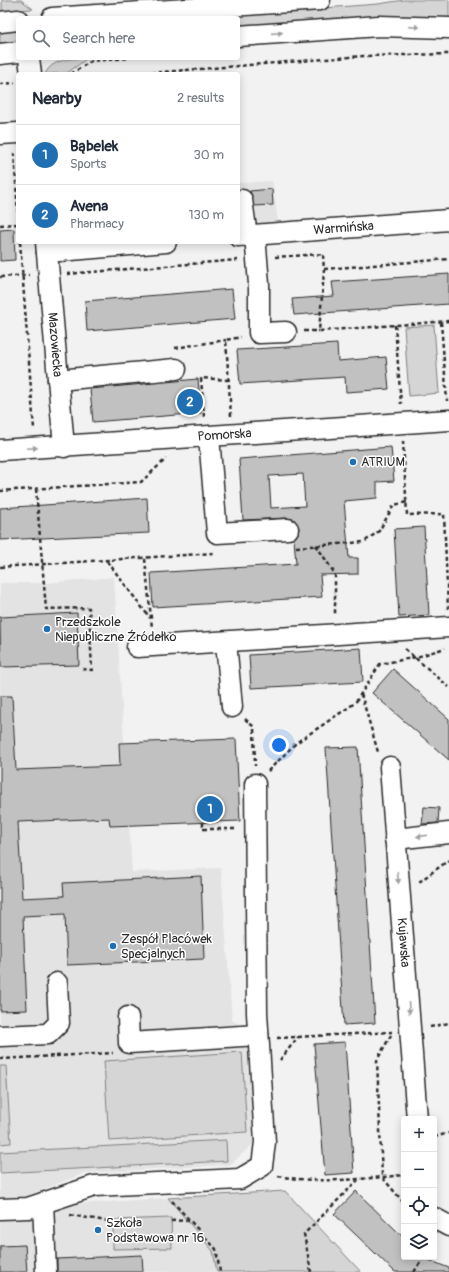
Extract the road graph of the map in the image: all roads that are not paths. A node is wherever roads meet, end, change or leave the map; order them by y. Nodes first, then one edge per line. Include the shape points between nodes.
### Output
1 (320, 0) edge
2 (82, 16) edge
3 (16, 20) edge
4 (0, 22) edge
5 (449, 28) edge
6 (240, 36) edge
7 (16, 52) edge
8 (0, 54) edge
9 (30, 60) edge
10 (32, 72) edge
11 (242, 200) dead end
12 (449, 220) edge
13 (246, 236) edge
14 (108, 244) edge
15 (46, 247) edge
16 (286, 332) dead end
17 (176, 369) road end
18 (58, 380) junction
19 (448, 412) edge
20 (206, 429) junction
21 (64, 447) junction
22 (0, 450) edge
23 (288, 529) dead end
24 (449, 627) edge
25 (226, 642) junction
26 (145, 647) road end
27 (232, 707) road end
28 (385, 761) road end
29 (255, 784) road end
30 (449, 833) edge
31 (395, 839) junction
32 (57, 983) dead end
33 (128, 1017) dead end
34 (0, 1036) edge
35 (259, 1037) junction
36 (417, 1116) edge
37 (42, 1207) junction
38 (0, 1209) edge
39 (437, 1220) edge
40 (449, 1226) edge
41 (46, 1272) edge

1 - 2 street
3 - 4 street
6 -> 5 street via 379,26
7 - 8 street
9 - 10 street
11 - 13 street
12 - 13 street, Warmińska
13 - 16 street via 257,259 260,333
14 - 15 street
15 - 18 street, Mazowiecka via 56,278
17 - 18 street
18 - 21 street, Mazowiecka
19 - 20 street, Pomorska
20 - 21 street, Pomorska
20 - 23 street via 217,533
22 -> 21 street, Pomorska
24 - 25 street
25 - 26 street
25 - 27 street
28 - 31 street, Kujawska
29 - 35 street
30 -> 31 street
31 -> 36 street, Kujawska
32 - 34 street via 59,1023 48,1034
33 - 35 street via 129,1043
35 - 37 street via 264,1142 262,1166 240,1179 94,1186
37 - 38 street
37 - 41 street
39 - 40 street

